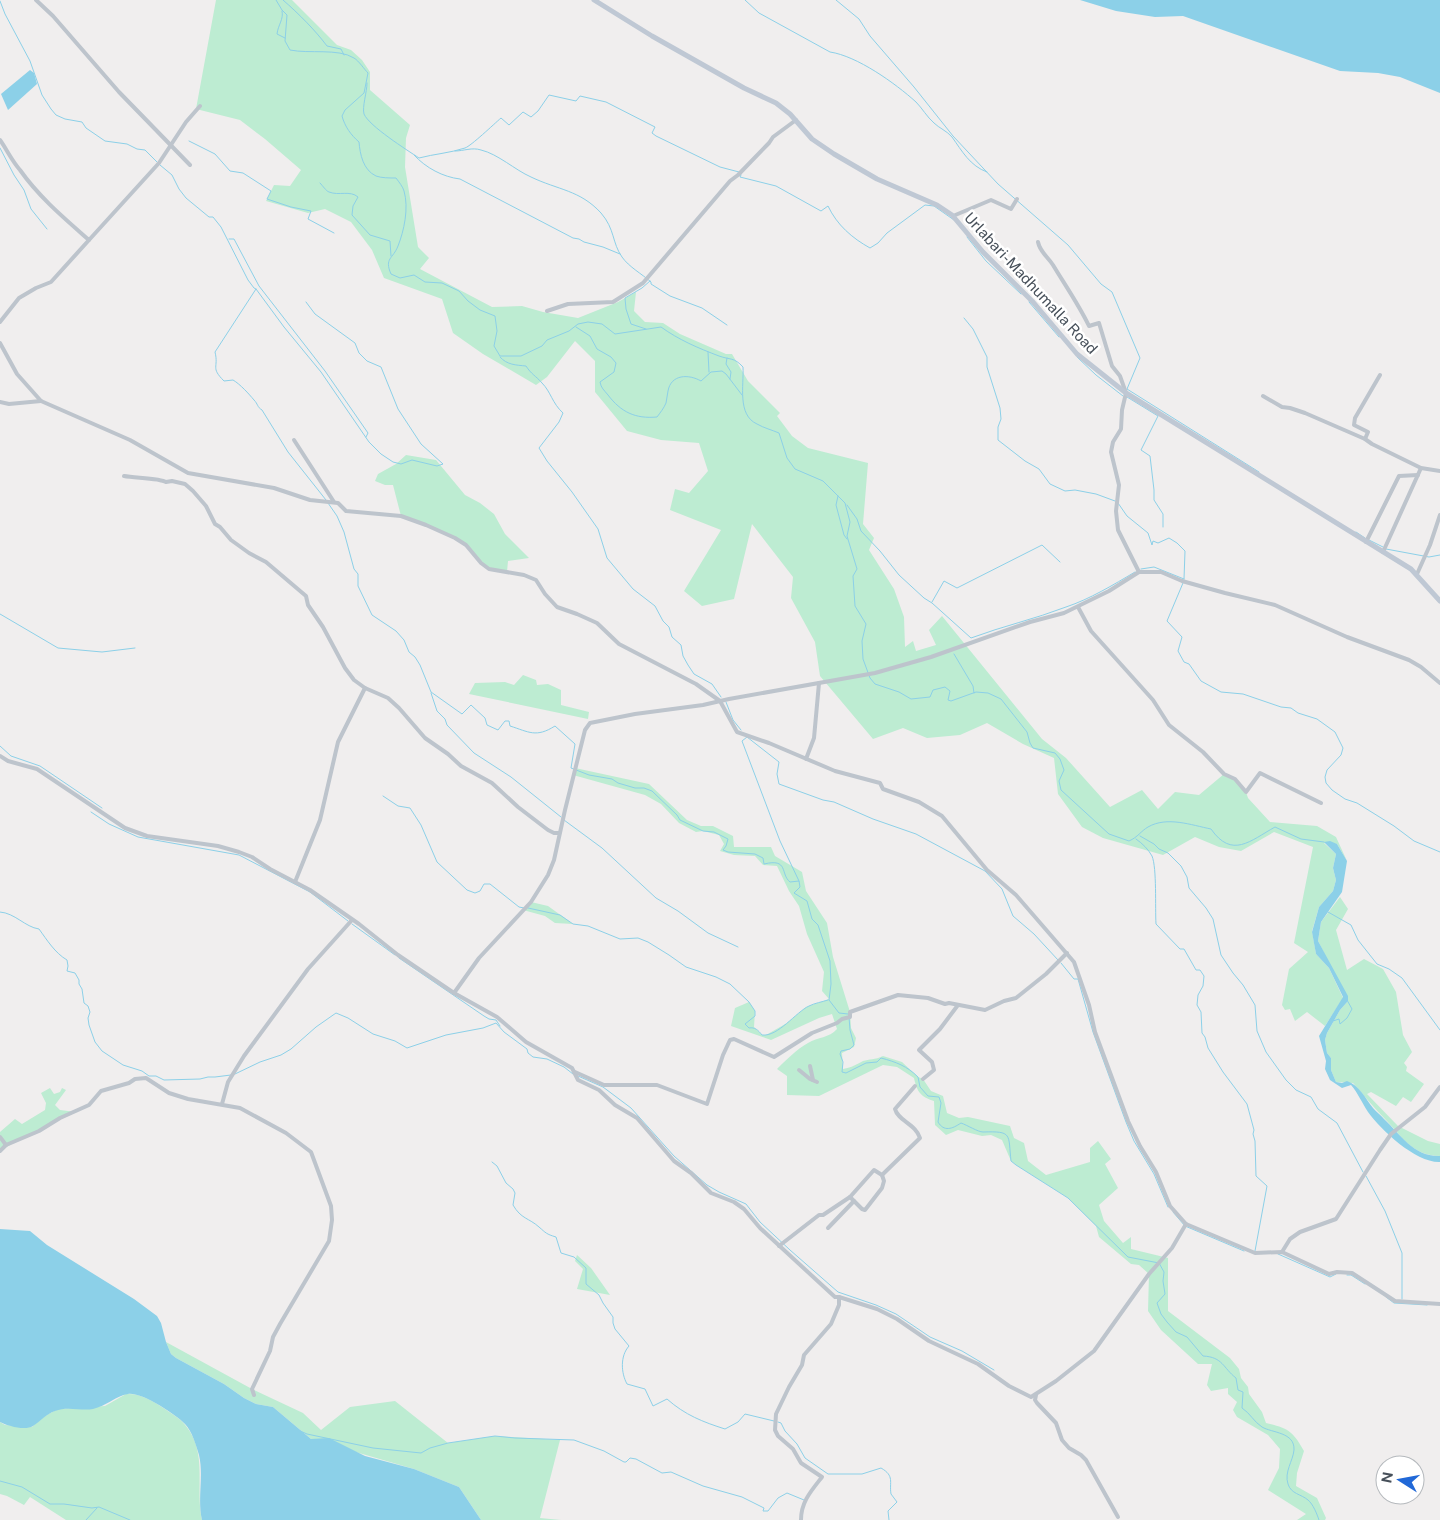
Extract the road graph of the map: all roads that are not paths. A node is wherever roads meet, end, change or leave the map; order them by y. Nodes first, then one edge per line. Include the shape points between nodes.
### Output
1 (36, 0) edge
2 (594, 0) edge
3 (200, 106) dead end
4 (796, 120) junction
5 (0, 140) edge
6 (172, 146) junction
7 (190, 165) dead end
8 (1017, 199) dead end
9 (953, 216) junction
10 (89, 240) junction
11 (1038, 242) dead end
12 (547, 311) dead end
13 (0, 322) edge
14 (0, 343) edge
15 (1380, 375) dead end
16 (1126, 393) junction
17 (1263, 396) dead end
18 (0, 402) edge
19 (41, 402) junction
20 (1365, 439) junction
21 (294, 440) dead end
22 (1421, 468) junction
23 (1440, 470) edge
24 (1418, 475) junction
25 (124, 476) dead end
26 (334, 502) junction
27 (1440, 515) edge
28 (1366, 542) junction
29 (1383, 552) junction
30 (1139, 572) junction
31 (1417, 574) junction
32 (1440, 601) edge
33 (1078, 607) junction
34 (819, 683) junction
35 (1440, 683) edge
36 (365, 688) junction
37 (720, 701) junction
38 (0, 756) edge
39 (806, 759) junction
40 (1321, 803) dead end
41 (559, 833) junction
42 (295, 882) junction
43 (352, 920) junction
44 (1067, 952) junction
45 (454, 993) junction
46 (958, 1005) junction
47 (810, 1066) dead end
48 (800, 1070) dead end
49 (575, 1072) junction
50 (923, 1080) dead end
51 (915, 1086) dead end
52 (1440, 1088) edge
53 (222, 1104) junction
54 (0, 1137) edge
55 (6, 1145) junction
56 (0, 1151) edge
57 (882, 1175) junction
58 (850, 1197) junction
59 (854, 1201) junction
60 (1186, 1224) junction
61 (828, 1228) dead end
62 (779, 1246) junction
63 (1282, 1252) junction
64 (839, 1297) junction
65 (1440, 1304) edge
66 (254, 1395) dead end
67 (1036, 1395) junction
68 (1118, 1517) dead end
69 (801, 1520) edge

1 - 6 street
2 - 4 main road, Urlabari-Madhumalla Road via 744,88 776,102
3 - 6 street
4 - 9 main road, Urlabari-Madhumalla Road via 812,139 834,154
4 - 12 street via 772,137 730,181 643,283 613,302 568,304
5 - 10 street via 37,192
6 - 7 street
6 - 10 street
8 - 9 street via 1011,209 991,200
9 - 16 main road, Urlabari-Madhumalla Road via 983,252 1034,302 1077,354
10 - 13 street via 51,282 19,298
11 - 16 street via 1089,326 1099,323 1112,366
14 - 19 street via 17,374
15 - 20 street via 1353,423 1368,432
16 - 28 main road, Urlabari-Madhumalla Road
16 - 30 street via 1122,429 1113,442 1111,452 1119,485 1118,530
17 - 20 street via 1282,407 1305,413
18 - 19 street
19 - 26 street via 130,440 188,473 274,488 310,500
20 - 22 street
21 - 26 street
22 - 23 street
22 - 24 street
24 - 28 street via 1399,476
24 - 29 street
25 - 36 street via 172,481 193,490 215,524 231,540 266,562 306,596 308,605 324,627 345,668
26 - 37 street via 346,511 402,516 426,525 466,545 489,569 536,580 557,607 597,623 619,644 696,684
27 - 31 street
28 - 29 main road, Urlabari-Madhumalla Road
29 - 31 main road, Urlabari-Madhumalla Road
30 - 33 street
30 - 35 street via 1161,572 1182,581 1275,605 1409,660
31 - 32 main road, Urlabari-Madhumalla Road
33 - 34 street via 875,673
33 - 40 street via 1091,631 1153,700 1170,725 1246,792 1260,773
34 - 37 street
34 - 39 street via 814,738
36 - 41 street via 388,698 425,738 461,766 492,783 548,830
36 - 42 street via 338,742 320,820
37 - 39 street via 738,732
37 - 41 street via 590,723 585,730
38 - 42 street via 37,769 125,828 147,836 239,852
39 - 44 street via 880,783 883,789 920,802 942,816 988,870 1016,895
41 - 45 street via 548,875 531,902 478,958
42 - 43 street
43 - 45 street
43 - 53 street via 308,969 244,1056 228,1082
44 - 46 street via 1016,998 985,1010
44 - 60 street via 1079,974 1095,1032 1128,1121 1156,1172 1170,1206
45 - 49 street via 498,1017 526,1042
46 - 49 street via 895,995 850,1012 850,1017 812,1033 774,1057 730,1040 707,1104 657,1084 604,1085
46 - 50 street via 919,1050 934,1066
47 - 48 street via 815,1081
49 - 62 street via 580,1082 599,1090 637,1118 674,1161 691,1173 710,1194 744,1209
51 - 57 street via 895,1109 920,1137
52 - 63 street via 1425,1107 1389,1136 1336,1219 1300,1232 1290,1239
53 - 55 street via 188,1099 169,1093 146,1078 136,1079 101,1091 89,1105
53 - 66 street via 240,1108 259,1118 311,1152 331,1206 328,1241 273,1337 252,1389
54 - 55 street
55 - 56 street
57 - 58 street via 874,1170
57 - 59 street via 882,1188 865,1210
58 - 59 street
58 - 62 street via 819,1215
59 - 61 street
60 - 63 street via 1255,1253
60 - 67 street via 1172,1248 1149,1274 1094,1351
62 - 64 street via 835,1297
63 - 65 street via 1329,1274 1352,1273 1395,1301
64 - 67 street via 892,1316 929,1341 978,1364 1022,1394
64 - 69 street via 831,1324 804,1355 776,1414 778,1436 793,1449 801,1463 822,1477 800,1510
67 - 68 street via 1035,1400 1056,1423 1062,1440 1086,1460

